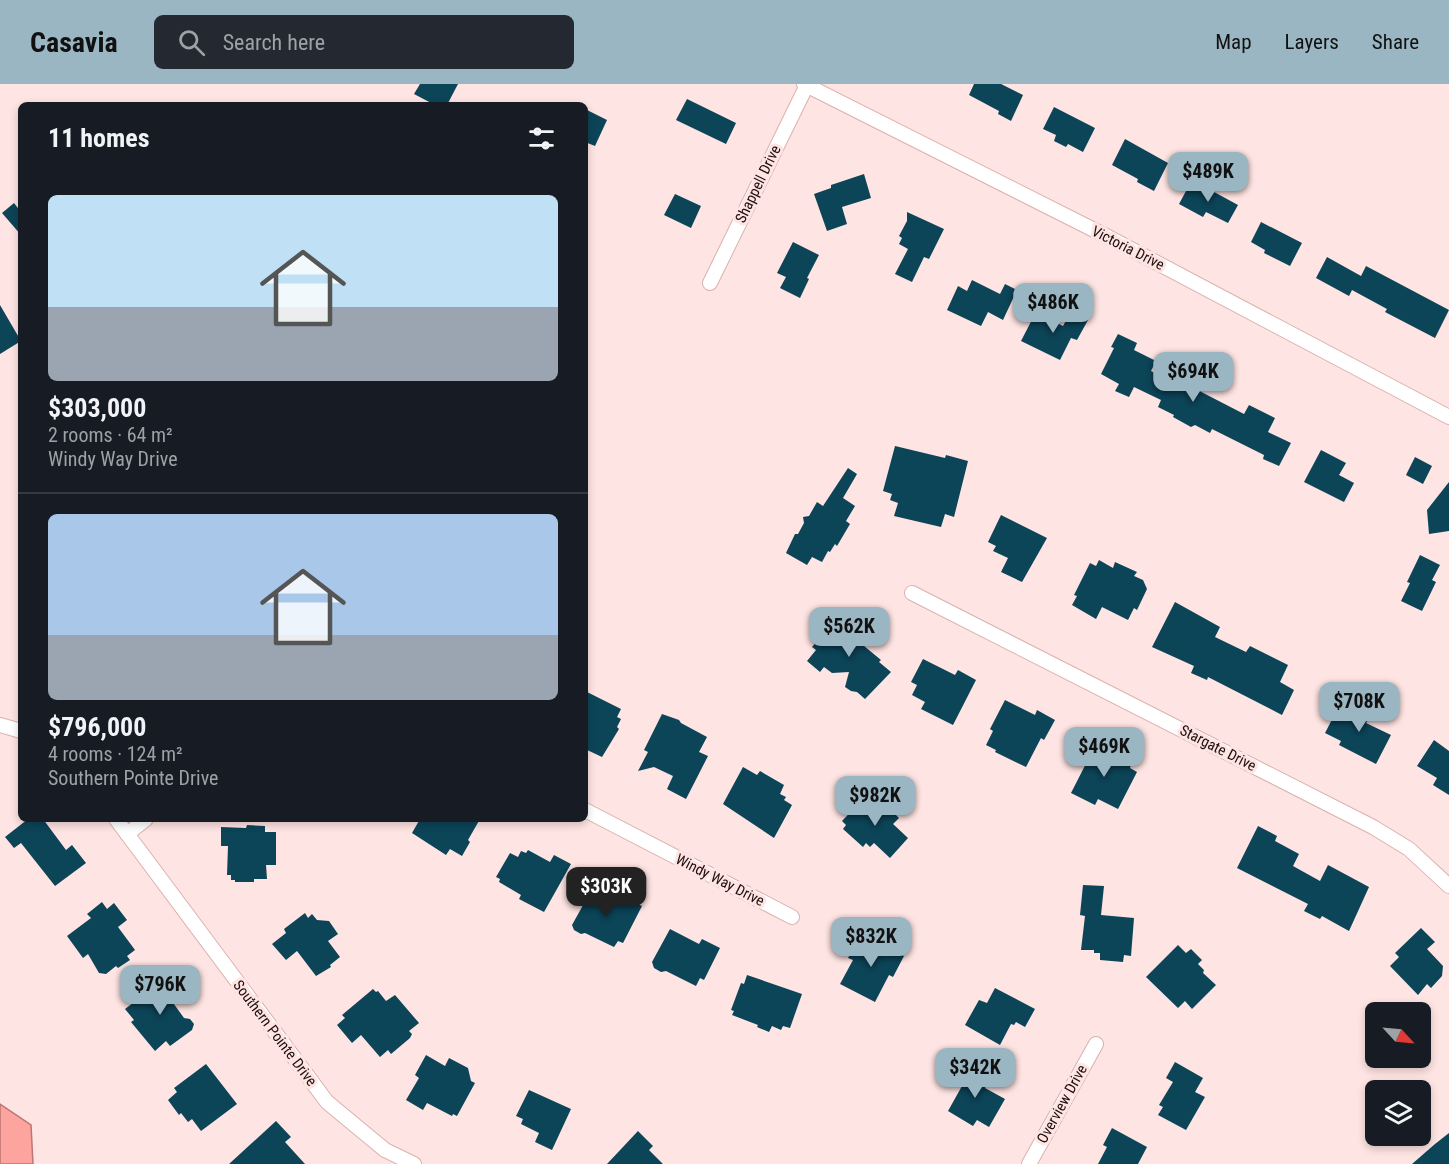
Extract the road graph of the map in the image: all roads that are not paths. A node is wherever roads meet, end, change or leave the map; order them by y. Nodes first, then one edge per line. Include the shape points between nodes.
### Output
1 (805, 85) edge
2 (710, 283) dead end
3 (1449, 417) edge
4 (912, 593) dead end
5 (0, 725) edge
6 (18, 730) edge
7 (588, 812) edge
8 (118, 822) edge
9 (142, 822) edge
10 (127, 834) junction
11 (1449, 886) edge
12 (792, 917) dead end
13 (1096, 1044) dead end
14 (414, 1164) edge
15 (1029, 1164) edge

1 - 2 street, Shappell Drive
1 - 3 street, Victoria Drive via 1108,237
4 - 11 street, Stargate Drive via 1373,827 1409,849
5 - 6 street
7 - 12 street, Windy Way Drive
8 - 10 street, Southern Pointe Drive
9 - 10 street
10 - 14 street, Southern Pointe Drive via 327,1102 385,1150
13 - 15 street, Overview Drive

